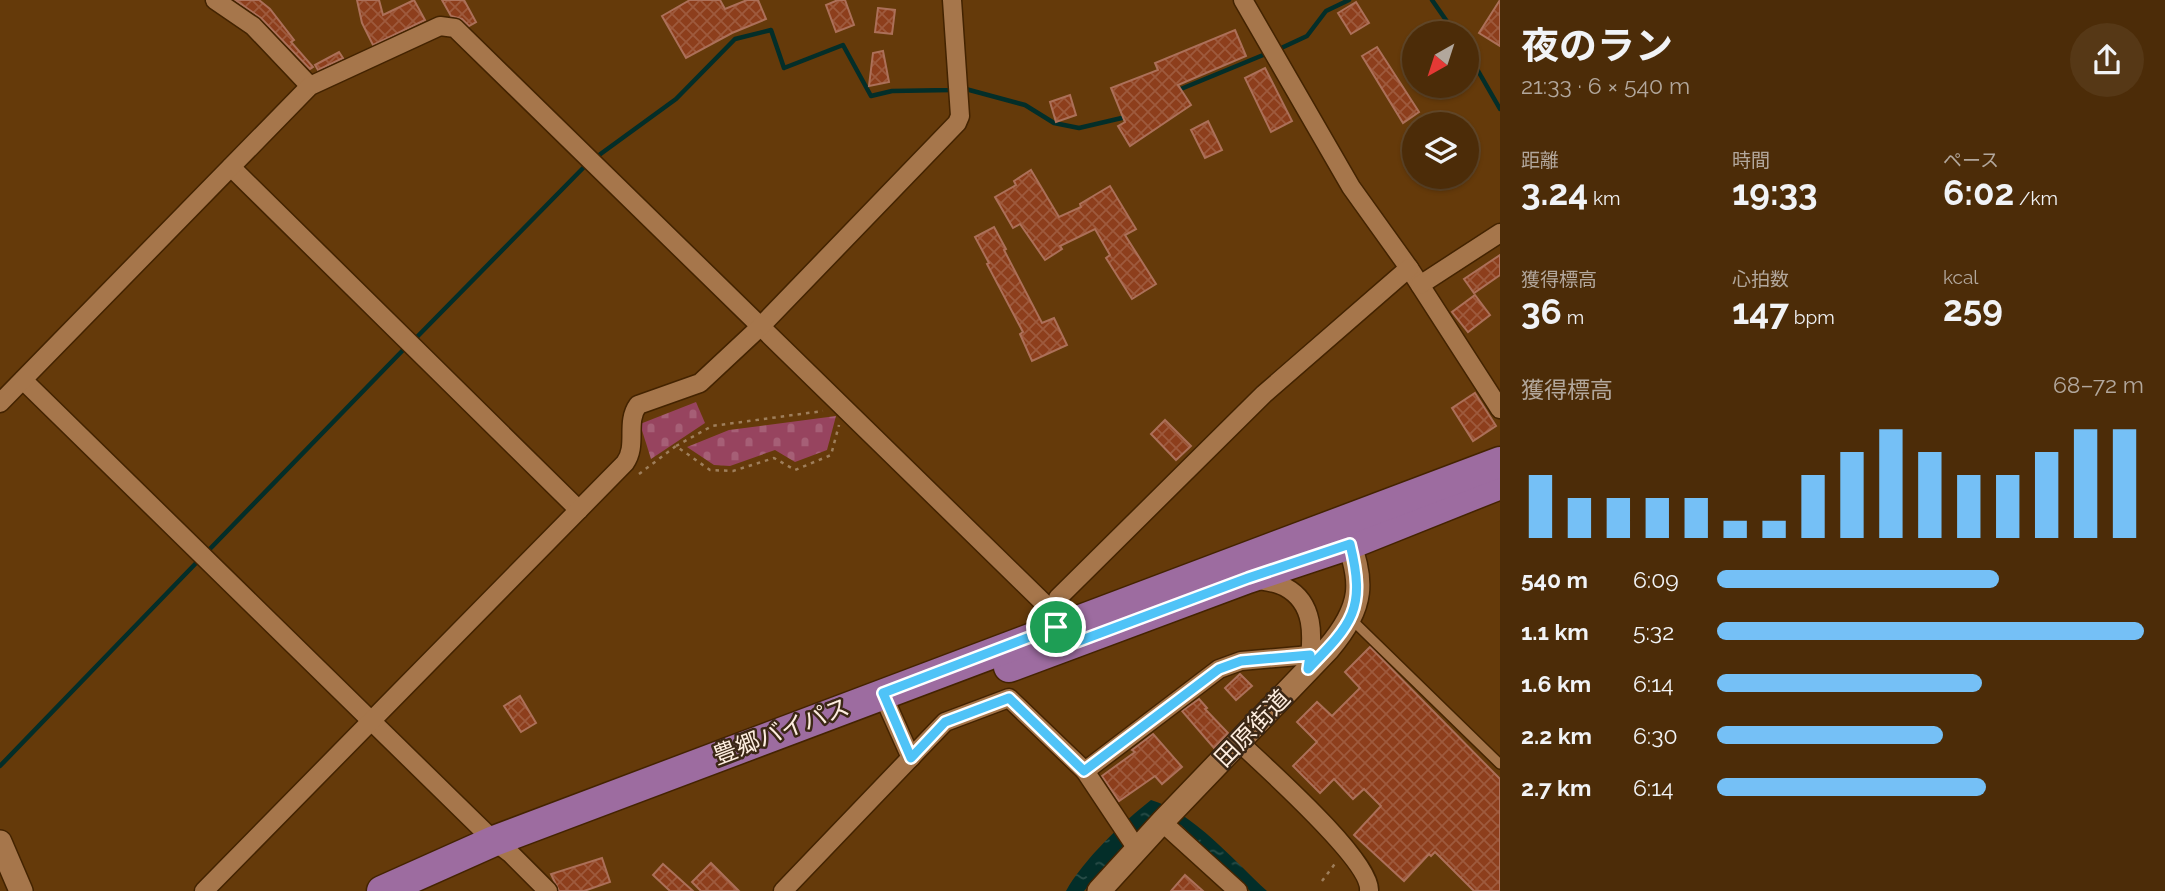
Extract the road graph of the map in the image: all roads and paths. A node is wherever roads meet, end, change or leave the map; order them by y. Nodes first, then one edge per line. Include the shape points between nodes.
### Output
1 (215, 0) edge
2 (952, 0) edge
3 (1242, 0) edge
4 (310, 86) junction
5 (231, 167) junction
6 (1500, 233) edge
7 (1409, 268) junction
8 (1420, 285) junction
9 (760, 327) junction
10 (23, 380) junction
11 (0, 403) edge
12 (843, 408) junction
13 (1500, 409) edge
14 (676, 446) junction
15 (1500, 462) edge
16 (625, 463) junction
17 (1500, 484) edge
18 (579, 510) junction
19 (1345, 533) junction
20 (1248, 578) junction
21 (1351, 619) junction
22 (1058, 629) junction
23 (1309, 662) junction
24 (886, 702) junction
25 (373, 720) junction
26 (1239, 742) junction
27 (911, 758) junction
28 (1500, 764) edge
29 (1084, 771) junction
30 (1162, 822) junction
31 (0, 842) edge
32 (502, 847) junction
33 (1346, 848) junction
34 (1137, 849) junction
35 (1322, 881) dead end
36 (1228, 888) edge
37 (21, 891) edge
38 (204, 891) edge
39 (382, 891) edge
40 (428, 891) edge
41 (548, 891) edge
42 (783, 891) edge
43 (1099, 891) edge
44 (1369, 891) edge

1 - 4 street via 253,26
2 - 9 street via 957,123
3 - 7 street via 1351,187
4 - 5 street
4 - 9 street via 440,26 455,28
5 - 10 street
5 - 18 street
6 - 8 street
7 - 8 street
7 - 22 street via 1264,394 1058,598
8 - 13 street
9 - 12 street
9 - 16 street via 700,383 638,405 632,413 632,454
10 - 11 street
10 - 25 street
12 - 14 path via 712,426
12 - 14 path via 831,455 795,470 774,458 733,471 710,470
12 - 22 street
14 - 16 path via 639,474
15 - 19 main road
16 - 18 street
17 - 19 main road
18 - 25 street
19 - 20 main road, 豊郷バイパス
19 - 21 street, 田原街道 via 1358,585
19 - 22 main road, 豊郷バイパス
20 - 22 main road, 豊郷バイパス
20 - 23 street via 1283,586 1298,596 1309,614 1313,638
21 - 23 street, 田原街道 via 1334,642
21 - 28 lane
22 - 24 main road, 豊郷バイパス
23 - 26 street, 田原街道
23 - 29 street via 1241,661 1219,669
24 - 27 street
24 - 32 main road, 豊郷バイパス
25 - 32 street
25 - 38 street
26 - 30 street, 田原街道
26 - 33 street
27 - 29 street via 945,722 1009,698
27 - 42 street
29 - 34 street
30 - 34 street, 田原街道
30 - 36 street
31 - 37 street
32 - 39 main road, 豊郷バイパス
32 - 40 main road, 豊郷バイパス
32 - 41 street
33 - 35 path
33 - 44 street via 1370,884
34 - 43 street, 田原街道

